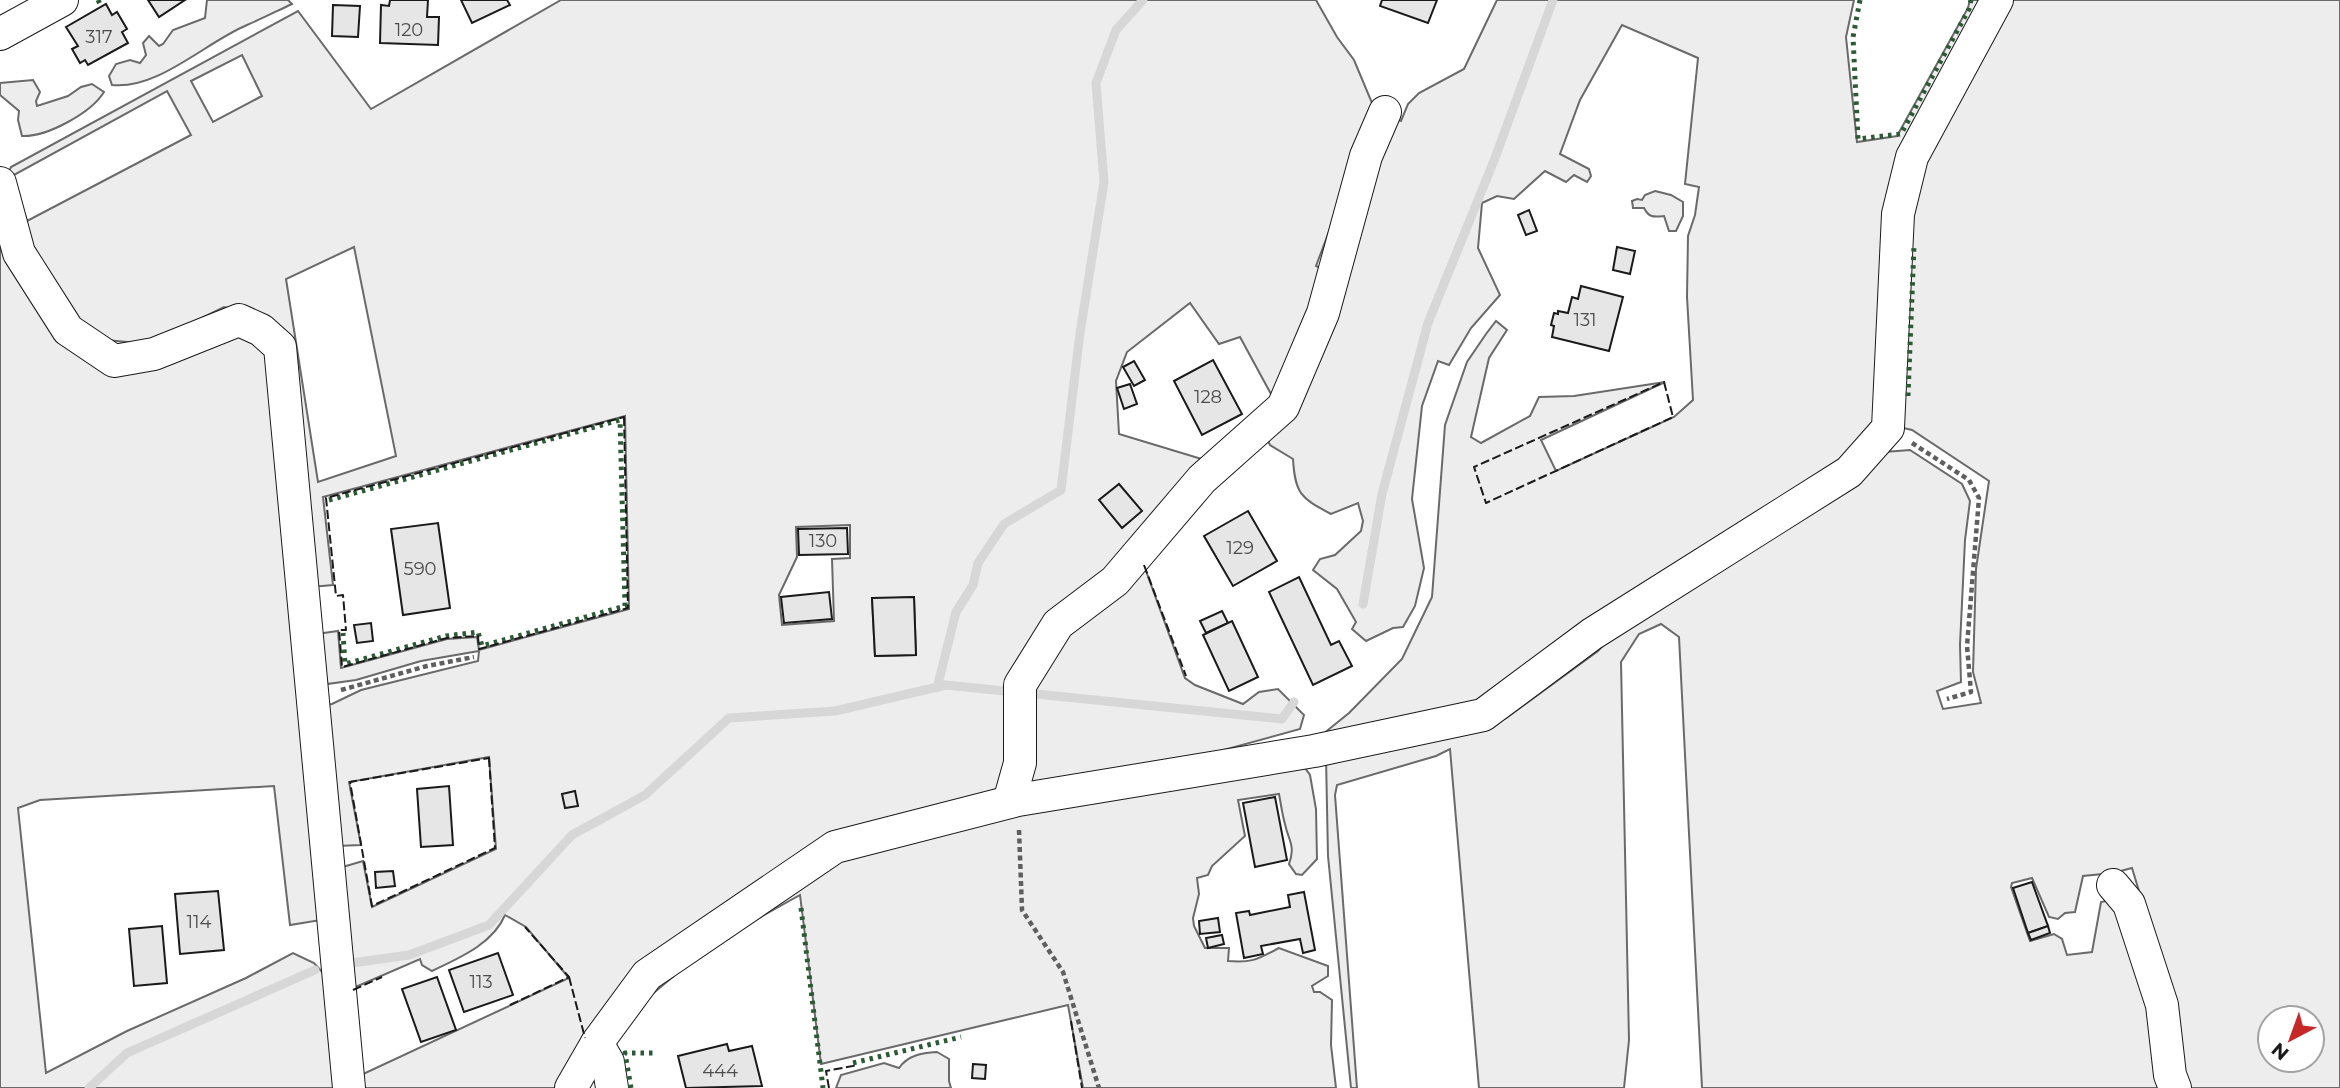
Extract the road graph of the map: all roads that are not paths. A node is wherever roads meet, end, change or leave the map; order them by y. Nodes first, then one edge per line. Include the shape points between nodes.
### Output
1 (62, 0) edge
2 (1997, 0) edge
3 (0, 34) edge
4 (1385, 112) dead end
5 (0, 183) edge
6 (1014, 801) junction
7 (2113, 885) dead end
8 (597, 1042) junction
9 (349, 1088) edge
10 (571, 1088) edge
11 (612, 1088) edge
12 (2175, 1088) edge

1 - 3 street
2 - 6 street via 1912,158 1898,214 1888,428 1849,472 1592,634 1483,715 1314,751
4 - 6 street via 1366,156 1323,313 1283,407 1202,479 1115,581 1058,624 1020,685 1020,763
5 - 9 street via 19,253 68,330 114,361 154,354 239,320 261,330 281,348
6 - 8 street via 835,847 647,975
7 - 12 street via 2129,904 2162,1005
8 - 10 street
8 - 11 street via 608,1062

